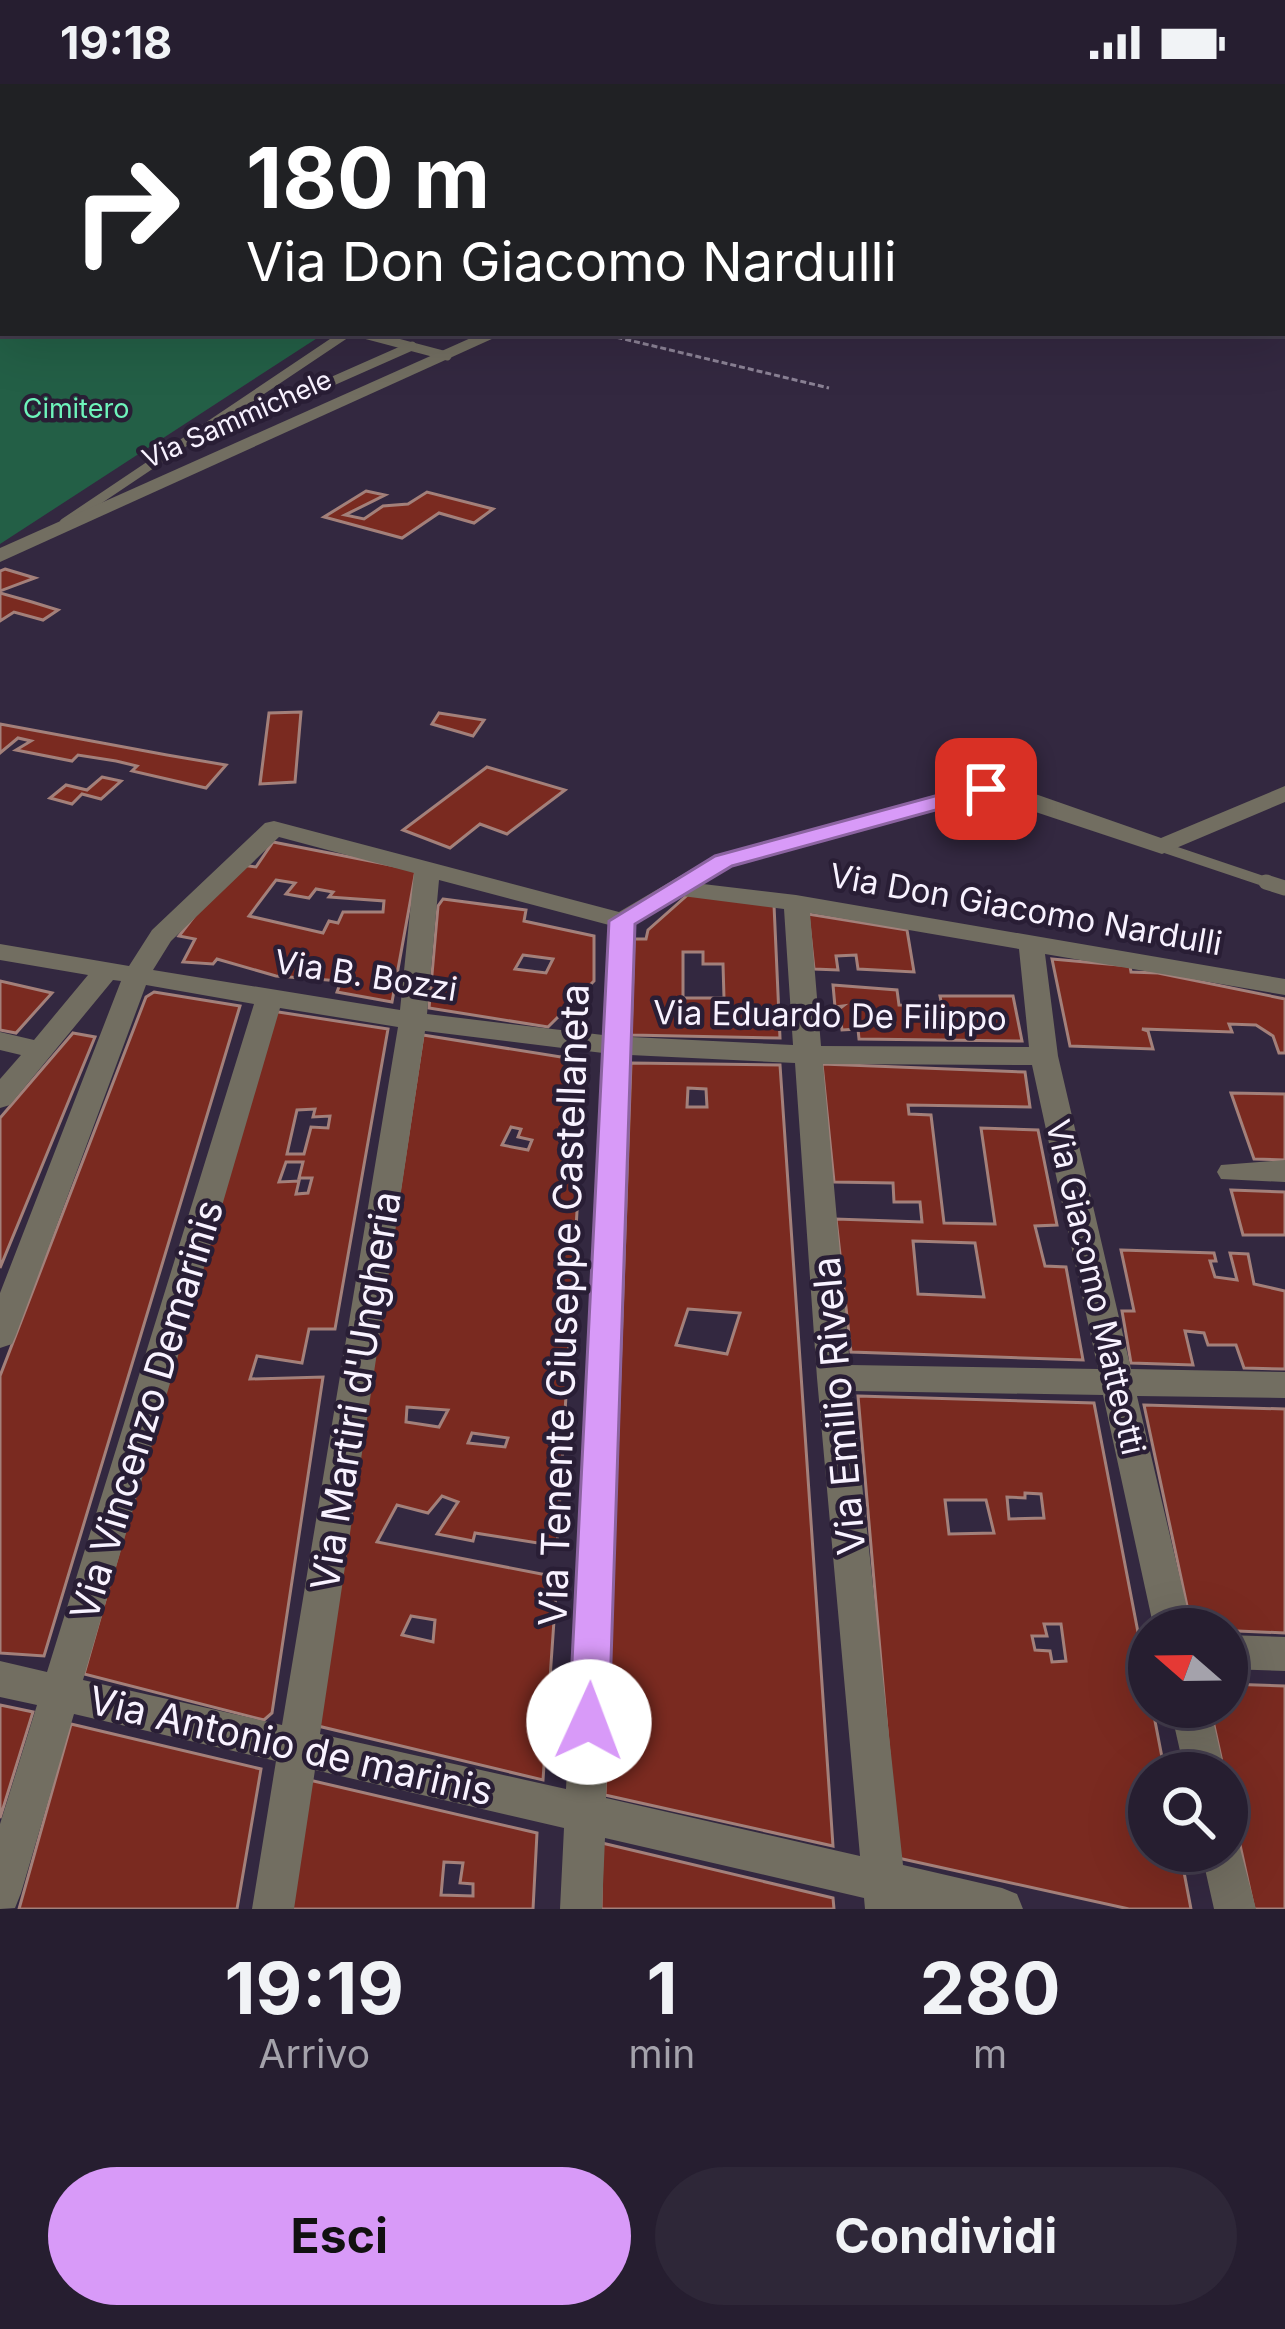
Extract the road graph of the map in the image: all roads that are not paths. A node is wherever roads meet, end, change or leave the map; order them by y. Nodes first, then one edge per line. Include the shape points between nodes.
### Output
1 (343, 336) edge
2 (372, 336) edge
3 (490, 336) edge
4 (412, 346) junction
5 (448, 356) junction
6 (164, 456) junction
7 (64, 524) junction
8 (0, 556) edge
9 (1285, 793) edge
10 (1162, 847) junction
11 (427, 872) junction
12 (676, 888) junction
13 (1285, 888) edge
14 (796, 903) junction
15 (622, 921) junction
16 (1031, 942) junction
17 (0, 952) edge
18 (122, 972) junction
19 (1285, 987) edge
20 (270, 996) junction
21 (413, 1021) junction
22 (0, 1041) edge
23 (614, 1045) junction
24 (40, 1049) junction
25 (1044, 1056) junction
26 (810, 1057) junction
27 (0, 1098) edge
28 (1285, 1171) edge
29 (1232, 1172) dead end
30 (0, 1335) edge
31 (834, 1378) junction
32 (1118, 1379) junction
33 (1285, 1385) edge
34 (1168, 1608) edge
35 (1248, 1653) edge
36 (1285, 1654) edge
37 (0, 1679) edge
38 (61, 1692) junction
39 (299, 1748) junction
40 (585, 1812) junction
41 (1227, 1872) edge
42 (0, 1893) edge
43 (884, 1896) edge
44 (273, 1909) edge
45 (581, 1909) edge
46 (1002, 1909) edge
47 (1235, 1909) edge

1 - 6 lane
2 - 4 lane
3 - 5 street, Via Sammichele
4 - 5 lane
4 - 6 lane
5 - 7 street, Via Sammichele
6 - 7 lane
7 - 8 street, Via Sammichele
9 - 10 street
10 - 12 street via 986,789 724,861
10 - 13 lane
11 - 15 street
11 - 18 street via 274,828
11 - 21 street, Via Martiri d'Ungheria
12 - 14 street, Via Don Giacomo Nardulli
12 - 15 street
14 - 16 street, Via Don Giacomo Nardulli
14 - 26 street, Via Emilio Rivela
15 - 23 street, Via Tenente Giuseppe Castellaneta
16 - 19 street, Via Don Giacomo Nardulli
16 - 25 street, Via Giacomo Matteotti
17 - 18 street, Via B. Bozzi
18 - 20 street, Via B. Bozzi
18 - 24 street
18 - 30 street
20 - 21 street, Via B. Bozzi
20 - 38 street, Via Vincenzo Demarinis
21 - 23 street, Via B. Bozzi
21 - 39 street, Via Martiri d'Ungheria
22 - 24 street
23 - 26 street, Via Eduardo De Filippo
23 - 40 street, Via Tenente Giuseppe Castellaneta
24 - 27 street
25 - 26 street, Via Eduardo De Filippo
25 - 32 street, Via Giacomo Matteotti
26 - 31 street, Via Emilio Rivela
28 - 29 street
31 - 32 street
31 - 43 street, Via Emilio Rivela
32 - 33 street
32 - 34 street, Via Giacomo Matteotti
35 - 36 street
37 - 38 street, Via Antonio de marinis
38 - 39 street, Via Antonio de marinis
38 - 42 street, Via Vincenzo Demarinis
39 - 40 street, Via Antonio de marinis
39 - 44 street, Via Martiri d'Ungheria
40 - 43 street, Via Antonio de marinis
40 - 45 street, Via Tenente Giuseppe Castellaneta
41 - 47 street
43 - 46 street, Via Antonio de marinis

